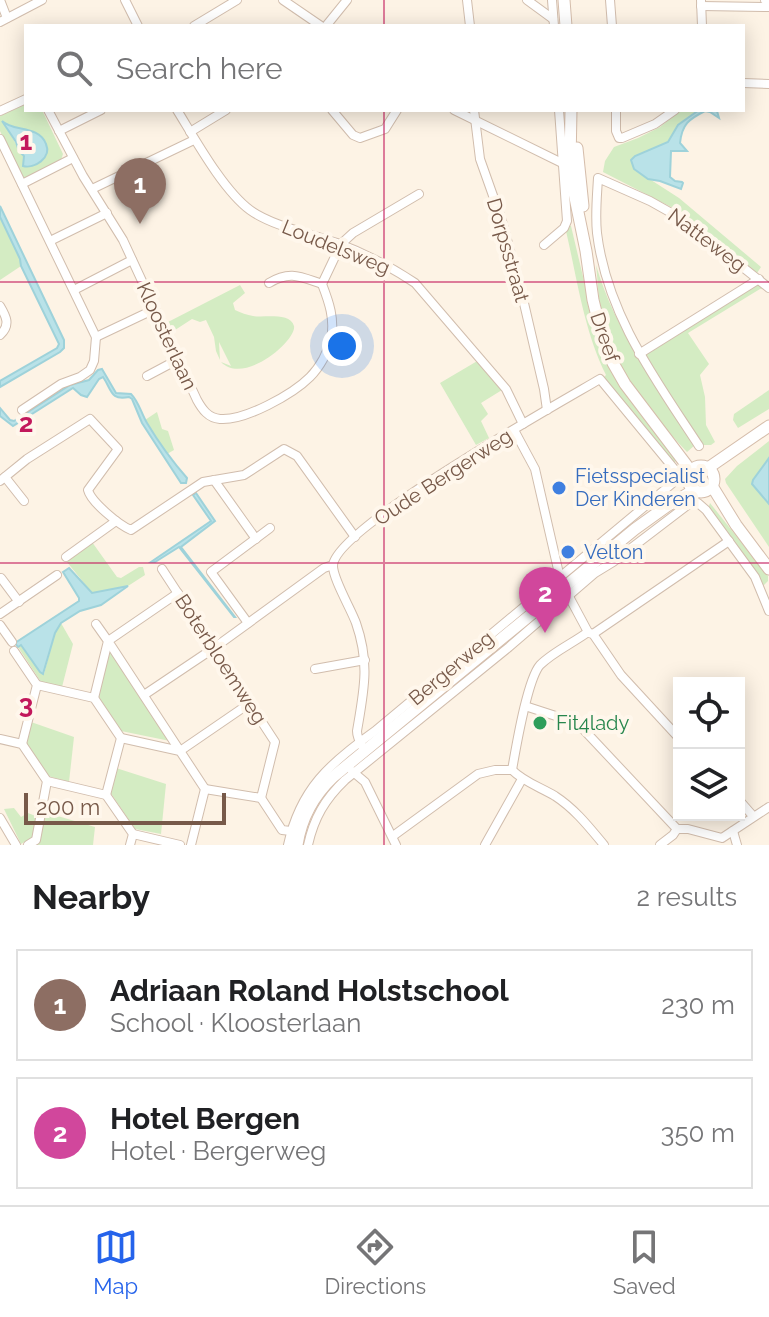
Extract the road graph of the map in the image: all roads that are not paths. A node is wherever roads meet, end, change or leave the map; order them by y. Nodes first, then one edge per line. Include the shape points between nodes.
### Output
1 (0, 0) edge
2 (42, 0) edge
3 (125, 0) edge
4 (237, 0) edge
5 (283, 0) edge
6 (347, 0) edge
7 (467, 0) edge
8 (527, 0) edge
9 (552, 0) edge
10 (564, 0) edge
11 (610, 0) edge
12 (701, 3) edge
13 (768, 3) edge
14 (4, 20) edge
15 (553, 22) edge
16 (136, 24) edge
17 (197, 24) edge
18 (320, 24) edge
19 (325, 24) edge
20 (470, 24) edge
21 (566, 24) edge
22 (612, 24) edge
23 (702, 24) edge
24 (745, 83) edge
25 (769, 84) edge
26 (24, 100) edge
27 (0, 111) edge
28 (49, 112) edge
29 (97, 112) edge
30 (178, 112) edge
31 (223, 112) edge
32 (334, 112) edge
33 (396, 112) edge
34 (458, 112) edge
35 (474, 112) edge
36 (559, 112) edge
37 (572, 112) edge
38 (616, 112) edge
39 (672, 112) edge
40 (475, 121) junction
41 (59, 131) junction
42 (192, 136) junction
43 (0, 139) edge
44 (73, 158) junction
45 (570, 164) junction
46 (22, 184) junction
47 (92, 189) junction
48 (419, 194) dead end
49 (107, 213) junction
50 (50, 241) junction
51 (341, 244) junction
52 (544, 245) dead end
53 (132, 260) junction
54 (759, 279) junction
55 (269, 283) dead end
56 (322, 284) junction
57 (769, 288) edge
58 (74, 290) junction
59 (0, 306) edge
60 (155, 309) junction
61 (0, 335) edge
62 (96, 337) junction
63 (639, 354) junction
64 (179, 359) junction
65 (147, 376) dead end
66 (544, 389) junction
67 (560, 403) junction
68 (22, 410) dead end
69 (547, 410) junction
70 (523, 424) junction
71 (769, 426) edge
72 (514, 430) junction
73 (699, 446) dead end
74 (676, 478) joint
75 (701, 478) junction
76 (2, 479) edge
77 (214, 480) junction
78 (24, 501) dead end
79 (116, 521) junction
80 (270, 528) dead end
81 (355, 537) junction
82 (256, 539) junction
83 (729, 541) junction
84 (66, 557) dead end
85 (333, 565) junction
86 (162, 569) dead end
87 (769, 569) edge
88 (57, 575) dead end
89 (1, 578) edge
90 (564, 586) junction
91 (766, 592) edge
92 (178, 593) junction
93 (19, 602) junction
94 (769, 611) edge
95 (0, 614) edge
96 (248, 623) junction
97 (96, 624) dead end
98 (0, 625) edge
99 (590, 633) junction
100 (108, 641) junction
101 (214, 648) junction
102 (365, 660) junction
103 (315, 669) dead end
104 (37, 685) junction
105 (144, 695) junction
106 (94, 698) junction
107 (250, 703) junction
108 (525, 706) junction
109 (411, 712) junction
110 (413, 726) junction
111 (673, 731) edge
112 (121, 738) junction
113 (0, 739) edge
114 (22, 744) junction
115 (365, 746) junction
116 (386, 747) junction
117 (180, 751) junction
118 (350, 769) junction
119 (512, 770) junction
120 (522, 779) junction
121 (47, 781) junction
122 (205, 789) junction
123 (106, 795) junction
124 (261, 798) junction
125 (745, 807) edge
126 (769, 807) edge
127 (753, 816) junction
128 (0, 818) edge
129 (677, 829) junction
130 (291, 831) junction
131 (733, 831) junction
132 (133, 834) junction
133 (395, 841) edge
134 (723, 841) edge
135 (16, 845) edge
136 (28, 845) edge
137 (130, 845) edge
138 (180, 845) edge
139 (191, 845) edge
140 (288, 845) edge
141 (297, 845) edge
142 (308, 845) edge
143 (485, 845) edge
144 (604, 845) edge
145 (660, 845) edge
146 (737, 845) edge

1 - 14 street
2 - 14 street
3 - 16 street
4 - 17 street
5 - 18 street
6 - 19 street
7 - 20 street
8 - 15 street
9 - 15 street
10 - 21 main road
11 - 22 street
12 - 13 street
12 - 23 street
24 - 25 street
26 - 27 street
28 - 41 street, Kloosterlaan
29 - 41 street
30 - 42 street, Loudelsweg
31 - 42 street
32 - 33 street via 360,138 385,129
34 - 40 street
35 - 40 street, Dorpsstraat
36 - 45 street
37 - 45 main road, Dreef
38 - 39 street via 619,138
40 - 45 street
40 - 66 street, Dorpsstraat via 480,159 502,221
41 - 44 street, Kloosterlaan
42 - 47 street
42 - 51 street, Loudelsweg via 250,210
43 - 46 street
44 - 46 street
44 - 47 street, Kloosterlaan
45 - 52 street via 566,225
45 - 75 main road, Dreef via 603,340 618,374
46 - 50 street
47 - 49 street, Kloosterlaan
48 - 51 street
49 - 50 street
49 - 53 street, Kloosterlaan
50 - 58 street
51 - 56 street
51 - 70 street, Loudelsweg via 421,290 506,389
53 - 58 street
53 - 60 street, Kloosterlaan
54 - 57 street, Natteweg
54 - 63 street
54 - 63 street, Natteweg via 682,219 598,178 604,273
55 - 56 street via 286,275
56 - 64 street, Kloosterlaan via 332,322 323,359 308,379 258,409 220,419 204,412
58 - 62 street
59 - 61 street via 7,322
60 - 62 street
60 - 64 street, Kloosterlaan
62 - 68 street via 90,370
63 - 73 street
64 - 65 street
66 - 67 street
66 - 69 street, Dorpsstraat
67 - 69 street, Oude Bergerweg
67 - 74 street, Oude Bergerweg via 600,379 673,467
69 - 70 street, Oude Bergerweg
70 - 72 street, Oude Bergerweg
71 - 75 main road, Bergerweg
72 - 81 street, Oude Bergerweg via 404,498
72 - 90 street via 535,469
74 - 90 street, Bergerweg
75 - 87 main road, Dreef
75 - 90 main road, Bergerweg
76 - 78 street
76 - 79 street via 90,419 118,449 88,490
77 - 79 street via 203,482 133,530
77 - 81 street via 244,475 278,451 291,451
77 - 82 street
79 - 84 street
80 - 82 street
81 - 85 street, Oude Bergerweg
82 - 96 street via 211,572
83 - 90 street, Bergerweg via 704,506 694,503
83 - 91 street
83 - 99 street
85 - 96 street
85 - 102 street
86 - 92 street, Boterbloemweg
88 - 93 street
89 - 93 street
90 - 99 street
90 - 109 main road, Bergerweg
90 - 110 street, Bergerweg via 509,647
90 - 115 street, Bergerweg
91 - 94 street
92 - 100 street
92 - 101 street, Boterbloemweg
93 - 95 street
96 - 101 street
97 - 100 street
98 - 104 street
99 - 108 street via 540,665
99 - 111 street
100 - 105 street
100 - 106 street
101 - 105 street
101 - 107 street, Boterbloemweg
102 - 103 street
102 - 115 street via 357,731
104 - 106 street
104 - 114 street
105 - 117 street
106 - 112 street
107 - 117 street
107 - 124 street, Boterbloemweg via 275,742
108 - 119 street
108 - 129 street via 584,730
109 - 110 street, Bergerweg
109 - 115 main road, Bergerweg
110 - 116 street, Bergerweg
112 - 117 street
112 - 123 street
113 - 114 street
114 - 121 street
115 - 116 street
115 - 118 main road, Bergerweg
115 - 130 street, Bergerweg via 350,749 326,771 306,795
116 - 118 street, Bergerweg
117 - 122 street
118 - 133 street via 365,782
118 - 141 main road, Bergerweg via 324,786 314,800
118 - 142 street, Bergerweg via 322,805
119 - 120 street
119 - 133 street via 478,774
120 - 143 street
120 - 144 street via 568,805
121 - 123 street
121 - 136 street via 36,840
122 - 124 street
122 - 139 street
123 - 132 street
124 - 130 street via 282,830
125 - 127 street
126 - 127 street
127 - 131 street
128 - 135 street
129 - 134 street
129 - 145 street
130 - 140 street, Bergerweg
131 - 134 street
131 - 146 street
132 - 137 street
132 - 138 street

